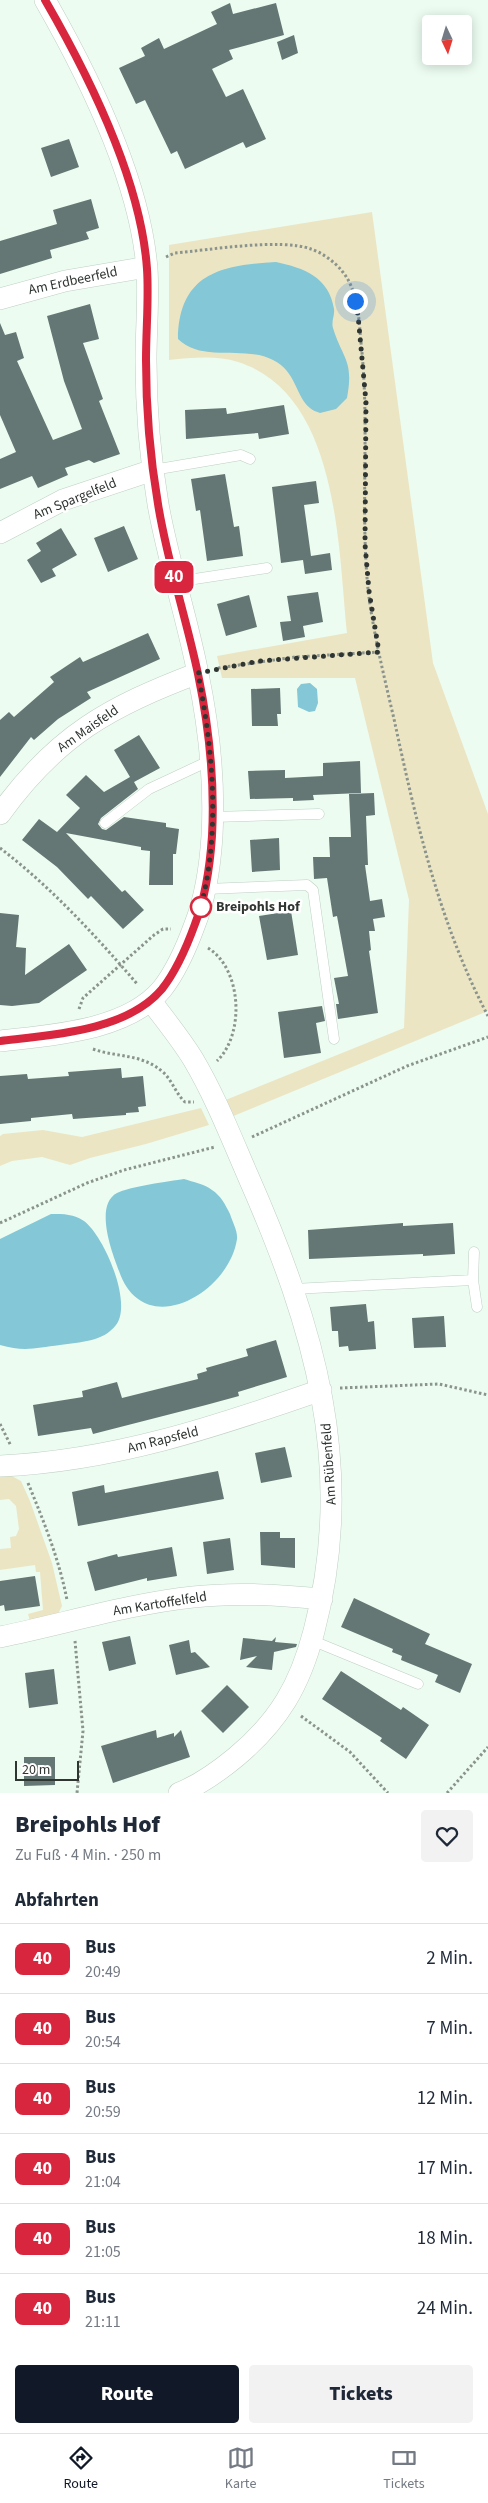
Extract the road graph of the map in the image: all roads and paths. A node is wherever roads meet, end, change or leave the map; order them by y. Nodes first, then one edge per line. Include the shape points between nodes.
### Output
1 (45, 0) edge
2 (147, 267) junction
3 (0, 299) edge
4 (250, 459) dead end
5 (153, 470) junction
6 (0, 534) edge
7 (267, 568) dead end
8 (175, 582) junction
9 (379, 652) junction
10 (198, 673) junction
11 (211, 760) junction
12 (0, 814) edge
13 (319, 814) dead end
14 (213, 817) junction
15 (105, 823) dead end
16 (0, 848) edge
17 (206, 889) junction
18 (151, 1001) junction
19 (488, 1016) edge
20 (334, 1039) dead end
21 (0, 1041) edge
22 (474, 1252) dead end
23 (474, 1280) junction
24 (293, 1289) junction
25 (477, 1307) dead end
26 (321, 1390) junction
27 (488, 1395) edge
28 (0, 1466) edge
29 (322, 1599) junction
30 (0, 1637) edge
31 (311, 1640) junction
32 (418, 1684) dead end
33 (285, 1704) junction
34 (488, 1747) edge
35 (179, 1793) edge
36 (388, 1793) edge
37 (446, 1793) edge

1 - 2 street via 91,89 117,150 139,222
2 - 3 street, Am Erdbeerfeld via 65,280
2 - 5 street via 146,374
2 - 9 path via 174,253 294,245 313,249 342,271 351,287 358,315 363,361 366,402 365,544
4 - 5 lane via 240,455
5 - 6 street, Am Spargelfeld via 63,500
5 - 8 street
7 - 8 lane
8 - 10 street
9 - 10 path via 260,661
9 - 19 path via 407,782 437,894 469,980
10 - 11 street
10 - 12 street, Am Maisfeld via 141,695 105,714 71,738 42,763
11 - 14 street
11 - 15 lane via 149,789
13 - 14 lane
14 - 17 street
16 - 18 path via 63,902
17 - 18 street via 181,958 172,976
17 - 20 lane via 307,885 313,890
18 - 21 street via 137,1011 102,1024 58,1034
18 - 24 street, Am Rübenfeld via 200,1072 260,1203
22 - 23 lane
23 - 24 lane
23 - 25 lane
24 - 26 street, Am Rübenfeld
26 - 27 path via 439,1384
26 - 28 street, Am Rapsfeld via 205,1430 141,1447
26 - 29 street, Am Rübenfeld via 330,1448 332,1511 331,1546
29 - 30 street, Am Kartoffelfeld via 250,1594 194,1597 139,1605
29 - 31 street, Am Rübenfeld
31 - 32 lane
31 - 33 street, Am Rübenfeld via 299,1678
33 - 35 street, Am Rübenfeld via 254,1742 218,1772
33 - 36 path via 350,1752
34 - 37 path

